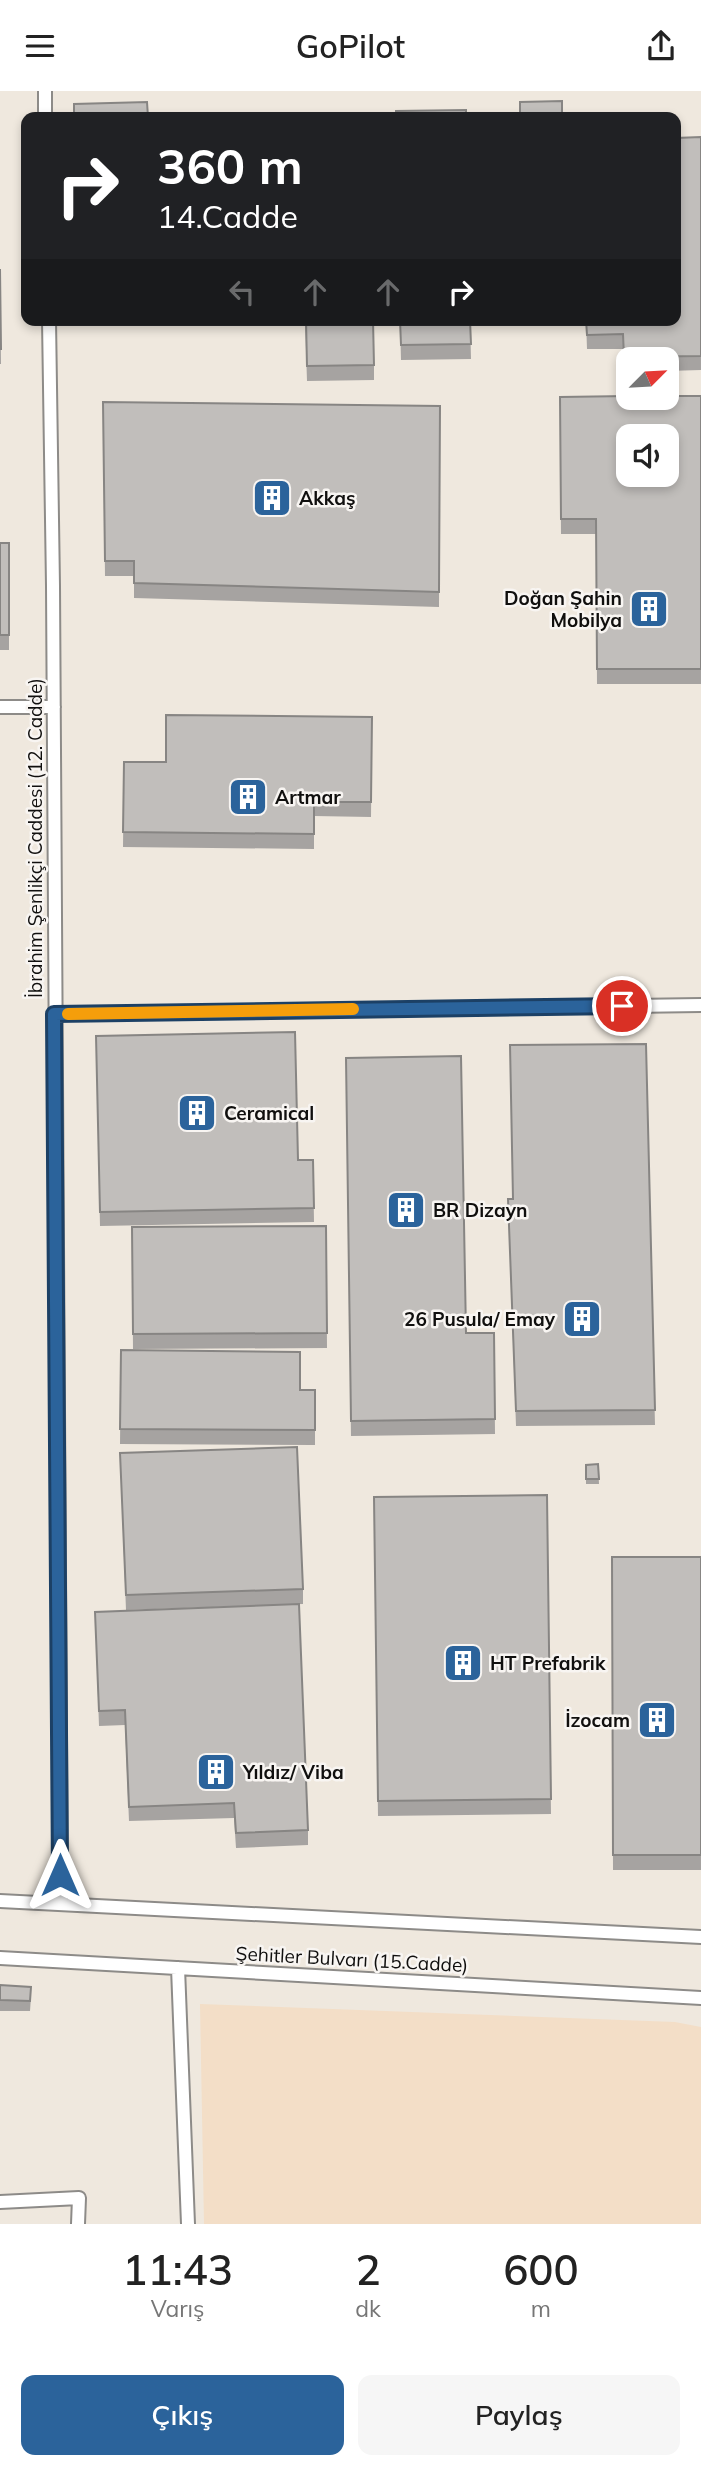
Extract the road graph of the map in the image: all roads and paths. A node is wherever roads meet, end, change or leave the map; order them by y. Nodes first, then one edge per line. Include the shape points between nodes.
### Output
1 (45, 91) edge
2 (45, 112) edge
3 (49, 326) edge
4 (0, 707) edge
5 (54, 707) junction
6 (701, 1005) edge
7 (54, 1014) junction
8 (0, 1901) edge
9 (61, 1902) junction
10 (701, 1937) edge
11 (0, 1958) edge
12 (178, 1968) junction
13 (701, 1998) edge
14 (0, 2202) edge
15 (78, 2224) edge
16 (188, 2224) edge

1 - 2 street
3 - 5 street, İbrahim Şenlikçi Caddesi (12. Cadde)
4 - 5 street
5 - 7 street, İbrahim Şenlikçi Caddesi (12. Cadde)
6 - 7 street
7 - 9 street, İbrahim Şenlikçi Caddesi (12. Cadde)
8 - 9 street
9 - 10 street
11 - 12 street, Şehitler Bulvarı (15.Cadde)
12 - 13 street, Şehitler Bulvarı (15.Cadde)
12 - 16 street
14 - 15 street via 79,2198

